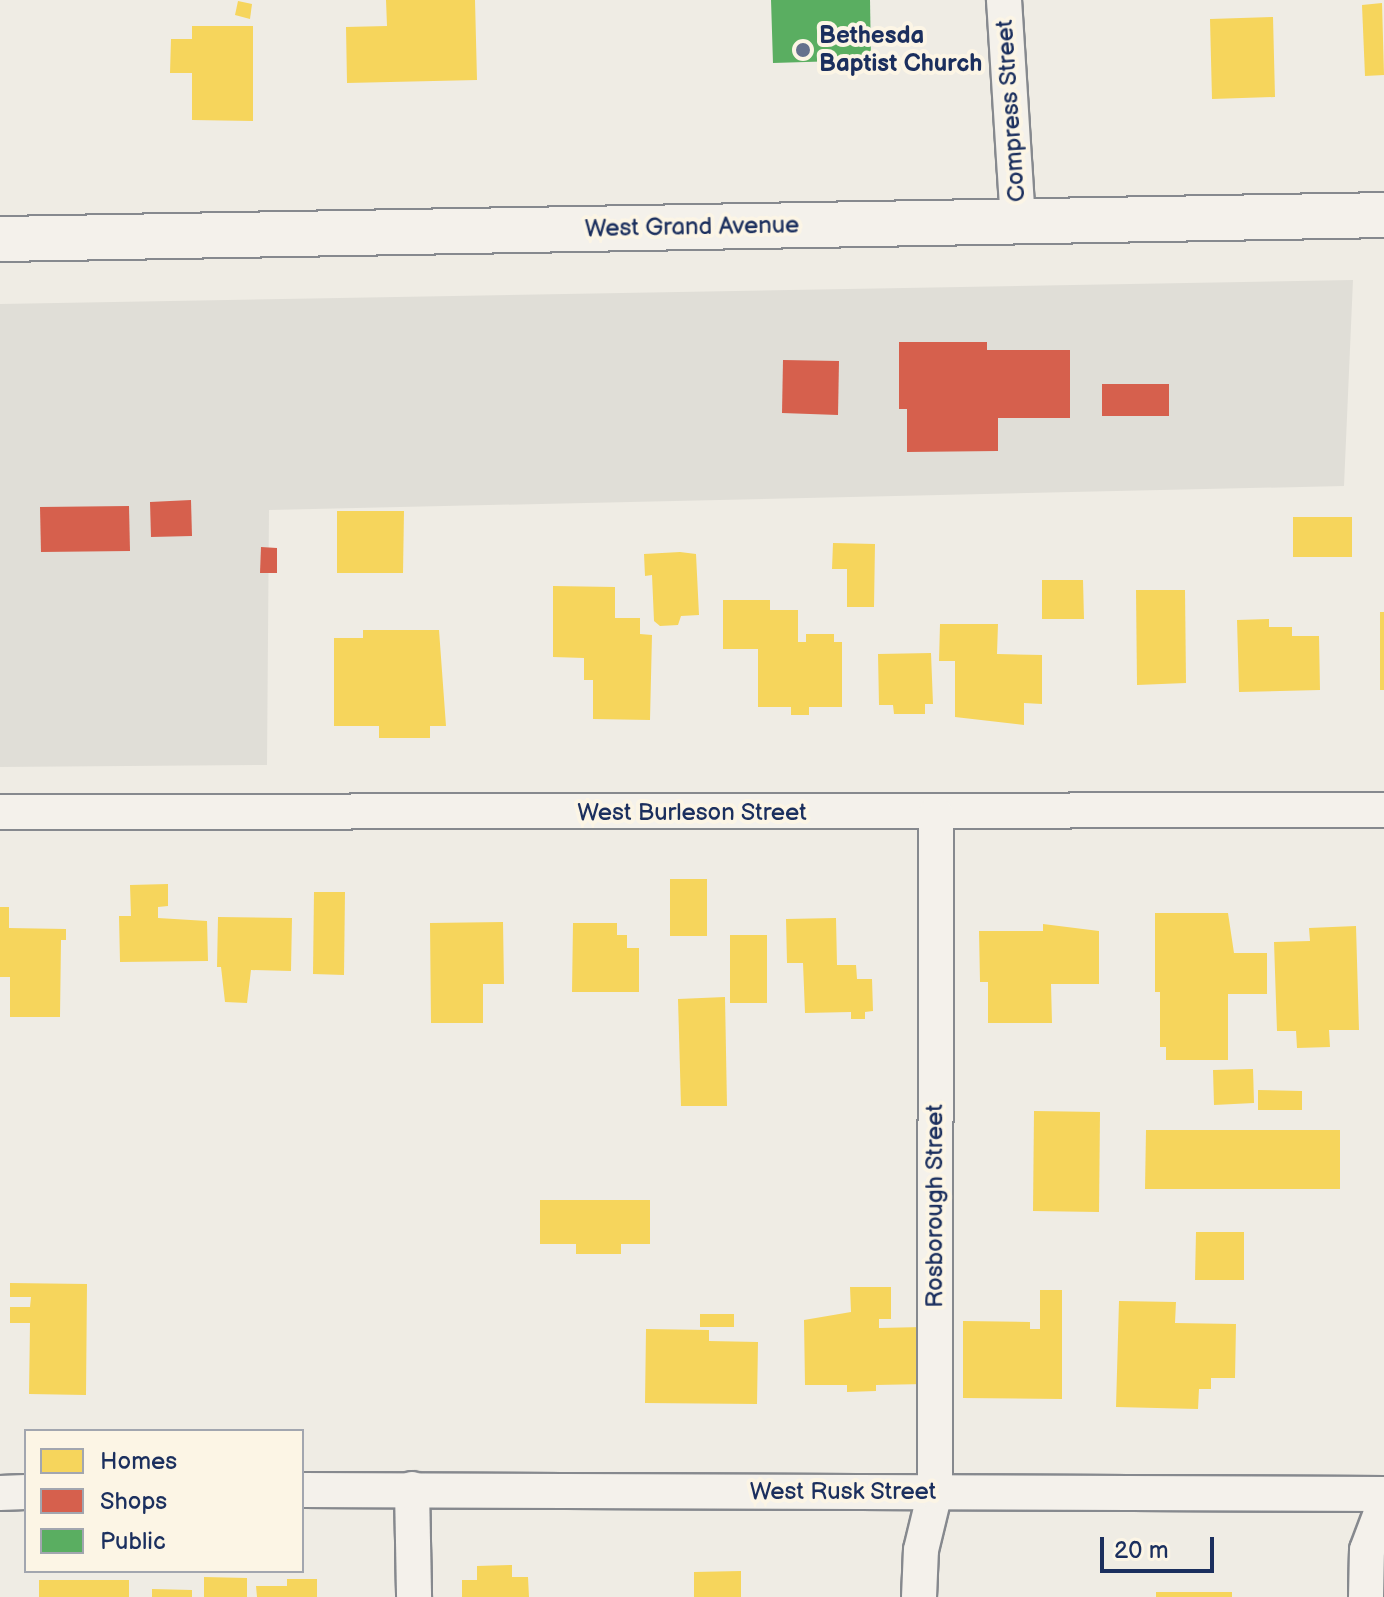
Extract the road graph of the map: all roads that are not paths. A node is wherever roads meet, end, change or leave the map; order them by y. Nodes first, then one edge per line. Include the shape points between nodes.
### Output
1 (1004, 0) edge
2 (1384, 215) edge
3 (1018, 221) junction
4 (0, 239) edge
5 (1384, 810) edge
6 (0, 812) edge
7 (936, 814) junction
8 (412, 1489) junction
9 (304, 1490) edge
10 (24, 1492) edge
11 (935, 1492) junction
12 (0, 1493) edge
13 (1384, 1494) edge
14 (1384, 1505) edge
15 (414, 1597) edge
16 (919, 1597) edge
17 (1366, 1597) edge

1 - 3 street, Compress Street
2 - 3 highway, West Grand Avenue
3 - 4 highway, West Grand Avenue
5 - 7 street, West Burleson Street
6 - 7 street, West Burleson Street
7 - 11 street, Rosborough Street
8 - 9 street, West Rusk Street
8 - 11 street, West Rusk Street
8 - 15 street
10 - 12 street
11 - 13 street, West Rusk Street
11 - 16 street, Rosborough Street via 921,1550
14 - 17 street via 1367,1550

